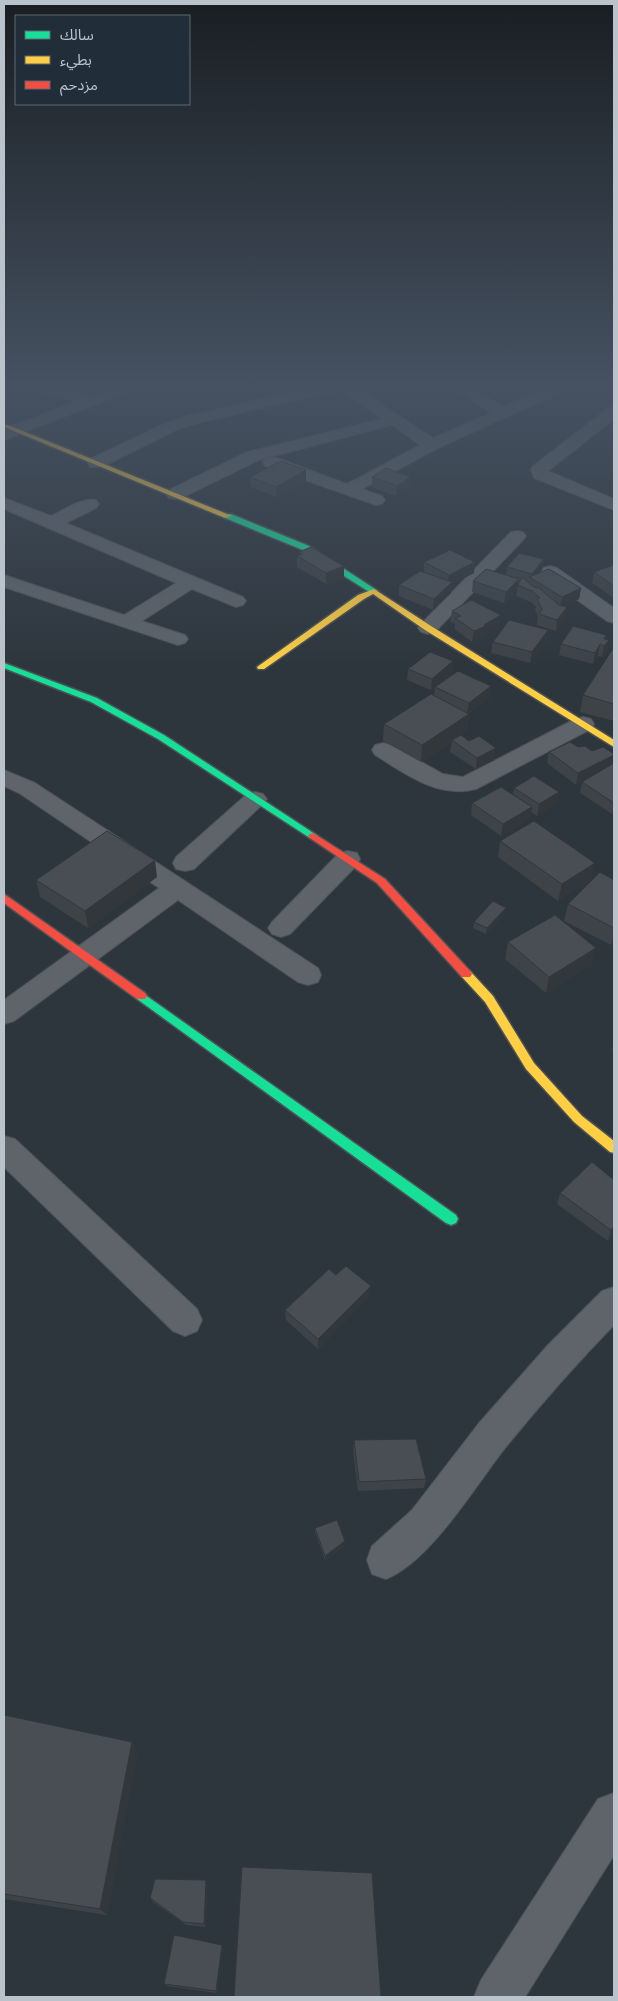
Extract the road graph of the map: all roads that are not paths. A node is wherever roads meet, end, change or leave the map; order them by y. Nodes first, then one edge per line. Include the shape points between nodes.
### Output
1 (138, 479) edge
2 (205, 479) edge
3 (318, 479) edge
4 (368, 479) edge
5 (551, 479) edge
6 (348, 490) junction
7 (175, 494) junction
8 (376, 500) dead end
9 (4, 503) edge
10 (90, 504) dead end
11 (614, 505) edge
12 (52, 523) junction
13 (517, 536) dead end
14 (550, 572) edge
15 (4, 581) edge
16 (191, 582) junction
17 (374, 592) junction
18 (236, 601) dead end
19 (614, 617) edge
20 (126, 622) junction
21 (428, 628) junction
22 (178, 639) dead end
23 (4, 665) edge
24 (262, 667) dead end
25 (583, 724) junction
26 (614, 744) edge
27 (383, 750) dead end
28 (4, 777) edge
29 (255, 799) junction
30 (348, 859) junction
31 (181, 875) junction
32 (4, 898) edge
33 (281, 928) dead end
34 (85, 956) junction
35 (308, 975) dead end
36 (4, 1014) edge
37 (4, 1148) edge
38 (614, 1148) edge
39 (451, 1219) dead end
40 (614, 1302) edge
41 (185, 1320) dead end
42 (386, 1560) dead end
43 (614, 1815) edge
44 (498, 1997) edge

1 - 7 street
2 - 7 street
3 - 6 street
4 - 6 street
5 - 11 street
6 - 8 street
7 - 17 street via 306,548
9 - 12 street
10 - 12 street
12 - 16 street
13 - 21 street
14 - 19 street
15 - 20 street
16 - 18 street
16 - 20 street
17 - 21 street
17 - 24 street via 361,597
20 - 22 street
21 - 25 street
23 - 29 street via 94,700 162,737
25 - 26 street
25 - 27 street via 462,785 433,779
28 - 31 street
29 - 30 street
29 - 31 street
30 - 33 street
30 - 38 street via 381,881 489,999 530,1066 578,1119
31 - 34 street
31 - 35 street
32 - 34 street
34 - 36 street
34 - 39 street
37 - 41 street
40 - 42 street via 560,1356 492,1436 425,1523
43 - 44 street

